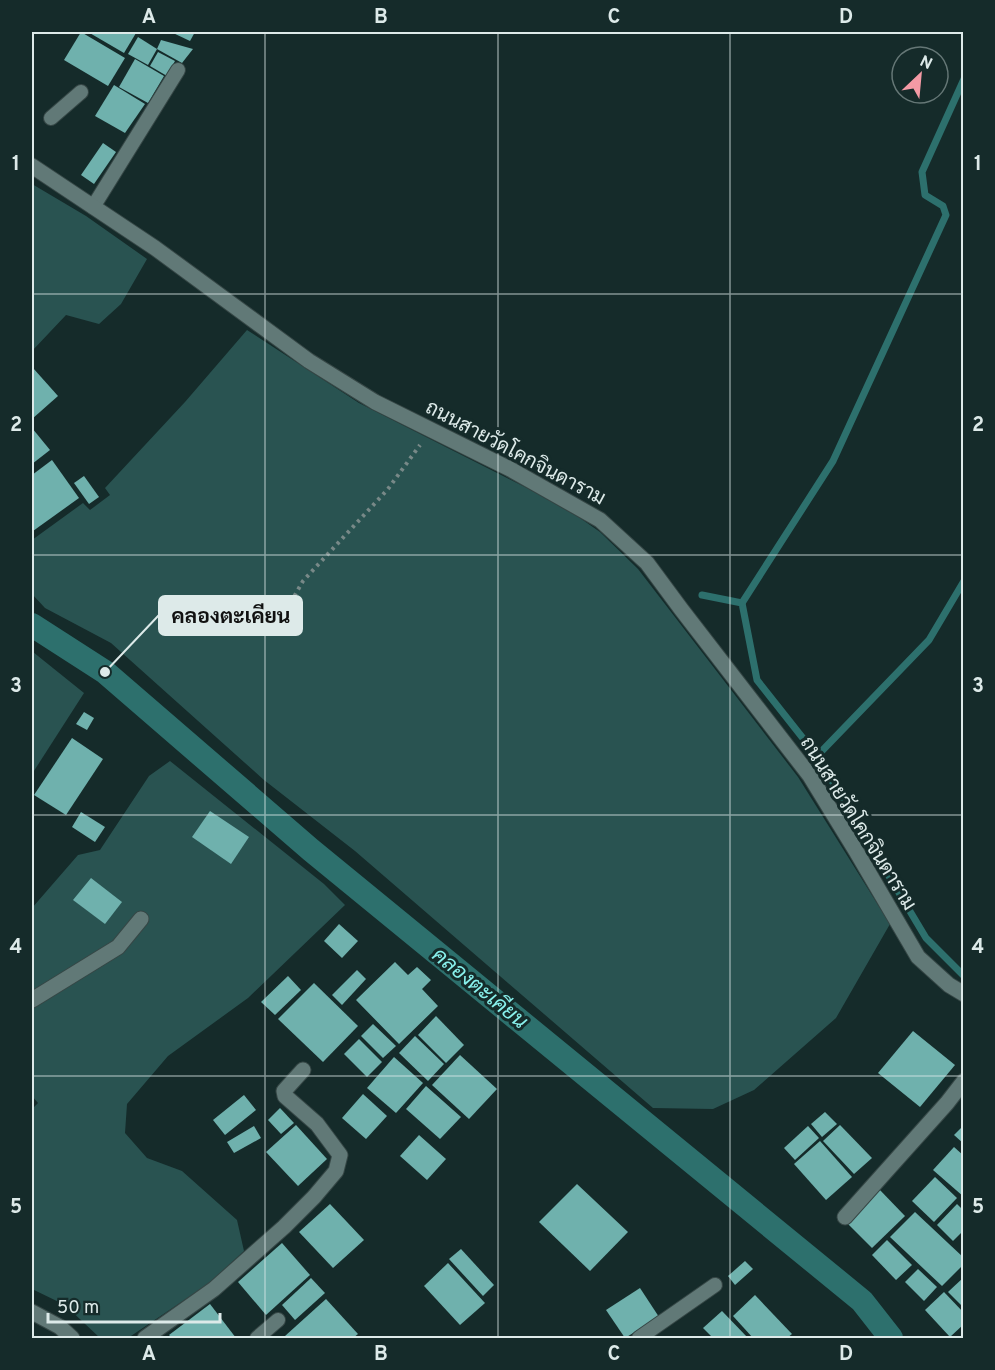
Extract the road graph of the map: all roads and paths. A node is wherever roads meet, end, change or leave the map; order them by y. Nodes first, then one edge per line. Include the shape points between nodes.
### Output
1 (178, 70) dead end
2 (81, 92) dead end
3 (51, 118) dead end
4 (32, 166) edge
5 (93, 207) junction
6 (432, 430) junction
7 (287, 609) dead end
8 (141, 919) dead end
9 (963, 994) edge
10 (32, 1000) edge
11 (303, 1070) dead end
12 (963, 1081) edge
13 (845, 1217) dead end
14 (714, 1285) dead end
15 (32, 1312) edge
16 (278, 1320) dead end
17 (72, 1338) edge
18 (145, 1338) edge
19 (257, 1338) edge
20 (639, 1338) edge

1 - 5 lane
2 - 3 lane
4 - 5 street, ถนนสายวัดโคกจินดาราม
5 - 6 street, ถนนสายวัดโคกจินดาราม via 309,361 375,402
6 - 7 path via 388,489 303,580
6 - 9 street, ถนนสายวัดโคกจินดาราม via 600,520 647,563 810,776 918,957
8 - 10 street via 118,947
11 - 18 street via 284,1091 285,1096 317,1124 340,1155 336,1171 284,1227 214,1289
12 - 13 street
14 - 20 lane
15 - 17 street
16 - 19 lane

